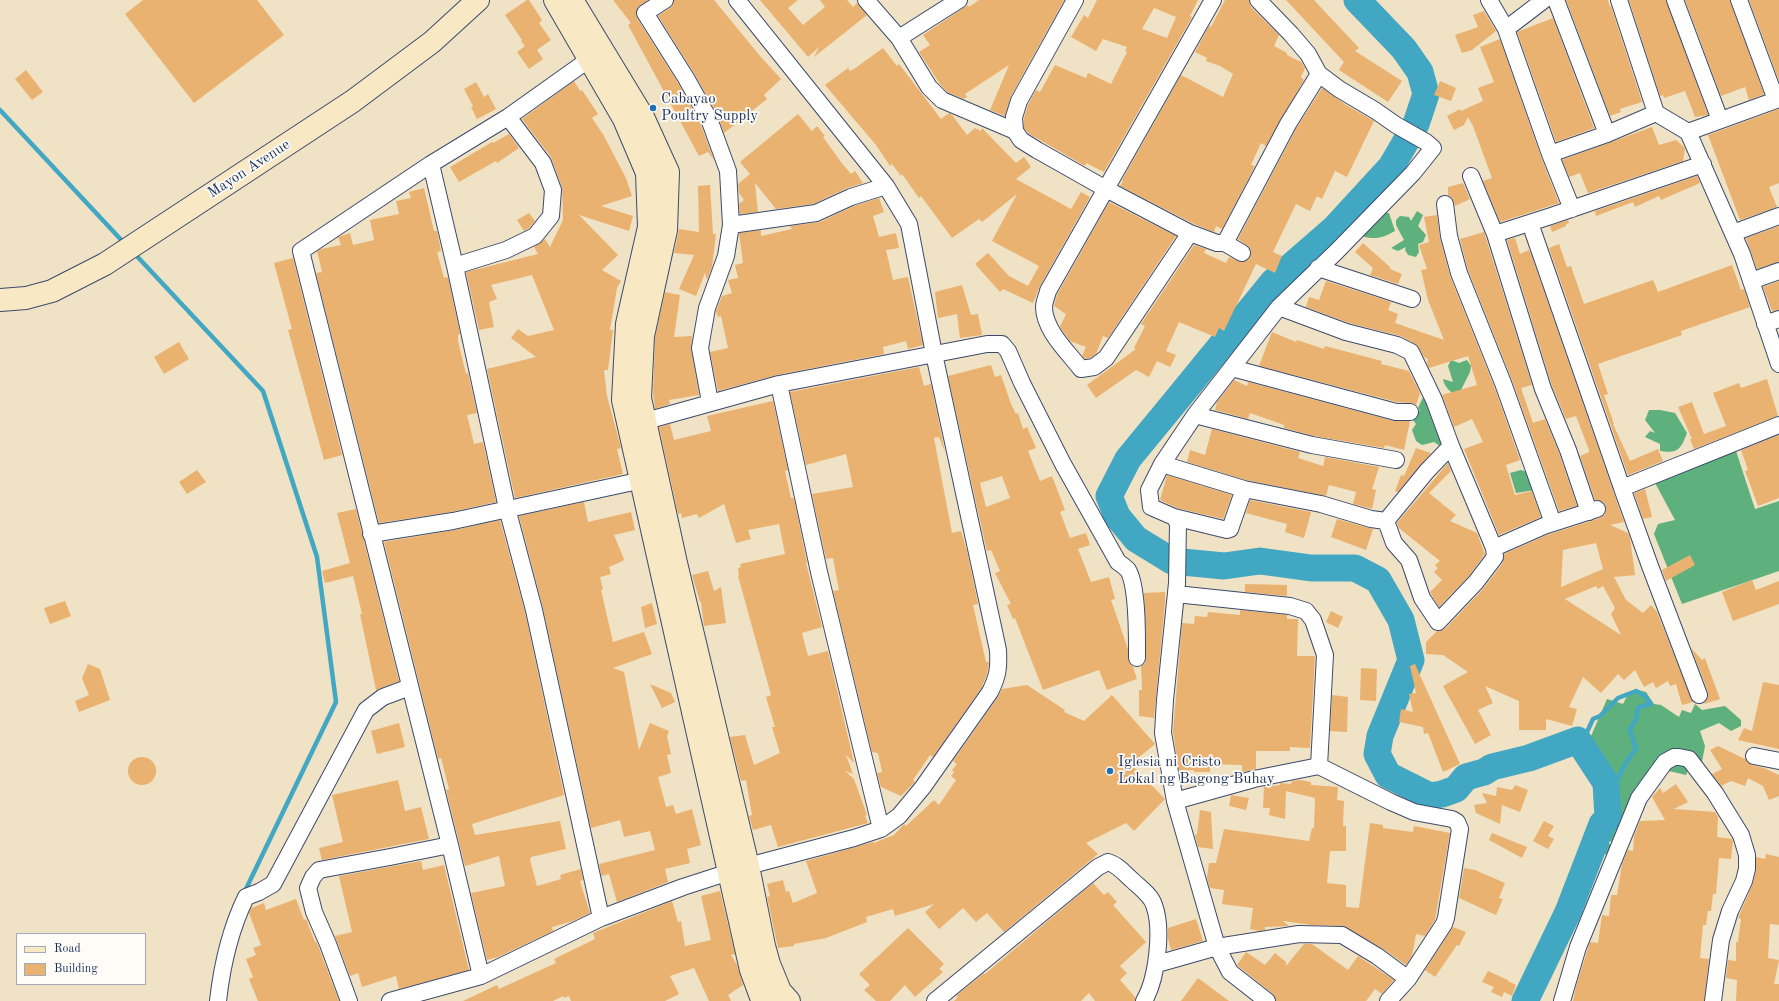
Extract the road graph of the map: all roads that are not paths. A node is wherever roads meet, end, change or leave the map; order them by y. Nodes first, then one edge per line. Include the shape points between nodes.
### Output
1 (478, 0) edge
2 (555, 0) edge
3 (572, 0) edge
4 (665, 0) edge
5 (737, 0) edge
6 (866, 0) edge
7 (959, 0) edge
8 (1075, 0) edge
9 (1213, 0) edge
10 (1258, 0) edge
11 (1489, 0) edge
12 (1544, 0) edge
13 (1556, 0) edge
14 (1619, 0) edge
15 (1675, 0) edge
16 (1739, 0) edge
17 (1506, 29) junction
18 (899, 38) junction
19 (595, 55) junction
20 (1318, 74) junction
21 (1778, 100) edge
22 (1656, 113) junction
23 (508, 117) junction
24 (1720, 120) junction
25 (1015, 131) junction
26 (1688, 132) junction
27 (1607, 134) junction
28 (1550, 154) junction
29 (431, 164) junction
30 (1703, 164) junction
31 (1472, 176) dead end
32 (886, 186) junction
33 (1106, 189) junction
34 (1445, 204) dead end
35 (1572, 209) junction
36 (1779, 216) edge
37 (1530, 223) junction
38 (731, 224) junction
39 (1190, 233) junction
40 (1733, 233) junction
41 (1494, 234) junction
42 (1225, 243) junction
43 (1242, 253) dead end
44 (455, 266) junction
45 (1318, 268) junction
46 (1779, 271) edge
47 (1751, 281) junction
48 (1412, 298) dead end
49 (0, 300) edge
50 (1279, 307) junction
51 (1772, 322) edge
52 (934, 354) junction
53 (1779, 364) edge
54 (1232, 368) junction
55 (779, 384) junction
56 (710, 402) junction
57 (1410, 412) dead end
58 (1195, 415) junction
59 (637, 424) junction
60 (1779, 424) edge
61 (1451, 446) junction
62 (1396, 460) dead end
63 (1162, 464) junction
64 (650, 479) junction
65 (1622, 488) junction
66 (1244, 489) junction
67 (508, 508) junction
68 (1176, 520) junction
69 (1386, 520) junction
70 (1554, 522) junction
71 (371, 534) junction
72 (1494, 548) junction
73 (1176, 588) junction
74 (1137, 658) dead end
75 (410, 687) junction
76 (1699, 695) dead end
77 (1754, 756) dead end
78 (1779, 761) edge
79 (1319, 766) junction
80 (1175, 801) junction
81 (880, 829) junction
82 (450, 845) junction
83 (739, 869) junction
84 (601, 918) junction
85 (1217, 947) junction
86 (1157, 964) junction
87 (481, 976) junction
88 (1408, 979) junction
89 (942, 999) edge
90 (218, 1001) edge
91 (349, 1001) edge
92 (390, 1001) edge
93 (764, 1001) edge
94 (789, 1001) edge
95 (1144, 1001) edge
96 (1267, 1001) edge
97 (1388, 1001) edge
98 (1562, 1001) edge
99 (1713, 1001) edge

1 - 49 street, Mayon Avenue via 432,42 353,101 105,264 52,291 26,298
2 - 19 street
3 - 19 street
4 - 38 street via 645,13 709,119 728,170
5 - 32 street
6 - 18 street
7 - 18 street
8 - 25 street via 1019,101 1014,117
9 - 33 street
10 - 20 street via 1308,54
11 - 17 street
12 - 17 street
13 - 27 street
14 - 22 street
15 - 24 street
16 - 21 street
17 - 28 street
18 - 25 street via 929,87 942,100
19 - 23 street
19 - 59 street via 643,117 668,172 666,230 643,336
20 - 42 street via 1288,124
20 - 45 street via 1426,142 1433,149 1413,173
21 - 24 street
22 - 26 street
22 - 27 street
23 - 29 street
23 - 44 street via 543,163 554,190 551,216 535,236 506,250
24 - 26 street
25 - 33 street via 1021,140
26 - 30 street
27 - 28 street
28 - 35 street
29 - 44 street
29 - 71 street via 301,251
30 - 35 street
30 - 40 street
31 - 41 street
32 - 38 street via 851,197 816,213
32 - 52 street via 909,224
33 - 39 street
33 - 39 street via 1048,291 1044,305 1045,317 1053,333 1081,369 1094,367 1106,358
34 - 70 street via 1449,236 1459,274
35 - 37 street
36 - 40 street
37 - 41 street
37 - 65 street
38 - 56 street via 726,256 708,308 700,348
39 - 42 street via 1217,243
40 - 47 street
41 - 70 street via 1543,389 1593,510
42 - 43 street
44 - 67 street
45 - 48 street
45 - 50 street
46 - 47 street
47 - 51 street
50 - 54 street
50 - 61 street via 1346,332 1397,345 1412,352
51 - 53 street
52 - 55 street
52 - 74 street via 987,344 1002,344 1008,351 1063,464 1118,562 1128,571 1133,591
52 - 81 street via 995,636 999,669 990,692 923,787 900,816
54 - 57 street via 1396,412
54 - 58 street
55 - 56 street
55 - 81 street via 819,572
56 - 59 street
58 - 62 street via 1312,445
58 - 63 street
59 - 64 street
60 - 65 street
61 - 69 street
61 - 72 street
63 - 66 street
63 - 68 street via 1149,490 1151,507
64 - 67 street
64 - 83 street
65 - 76 street
66 - 68 street via 1230,529
66 - 69 street via 1321,504 1371,519
67 - 71 street via 453,521
67 - 84 street via 534,610
68 - 73 street
69 - 72 street via 1394,543 1408,560 1422,598 1438,622 1486,570 1495,557
70 - 72 street
71 - 75 street
73 - 79 street via 1290,606 1306,611 1313,620 1324,655
73 - 80 street via 1164,733
75 - 82 street
75 - 90 street via 383,697 366,710 273,884 246,897 222,965
77 - 78 street
79 - 80 street via 1254,779
79 - 88 street via 1414,812 1452,819 1457,822 1460,829 1446,918
80 - 85 street
81 - 83 street
82 - 87 street
82 - 91 street via 319,870 313,877 308,888 314,912
83 - 84 street
83 - 93 street via 751,970
83 - 94 street via 768,964 780,990
84 - 87 street
85 - 86 street
85 - 88 street via 1299,934 1342,935
85 - 96 street via 1230,972
86 - 89 street via 1154,904 1150,897 1118,867 1108,862 1098,867
86 - 95 street
87 - 92 street
88 - 97 street
98 - 99 street via 1578,947 1639,798 1665,762 1679,757 1689,759 1715,793 1741,835 1747,855 1744,881 1730,911 1721,940

